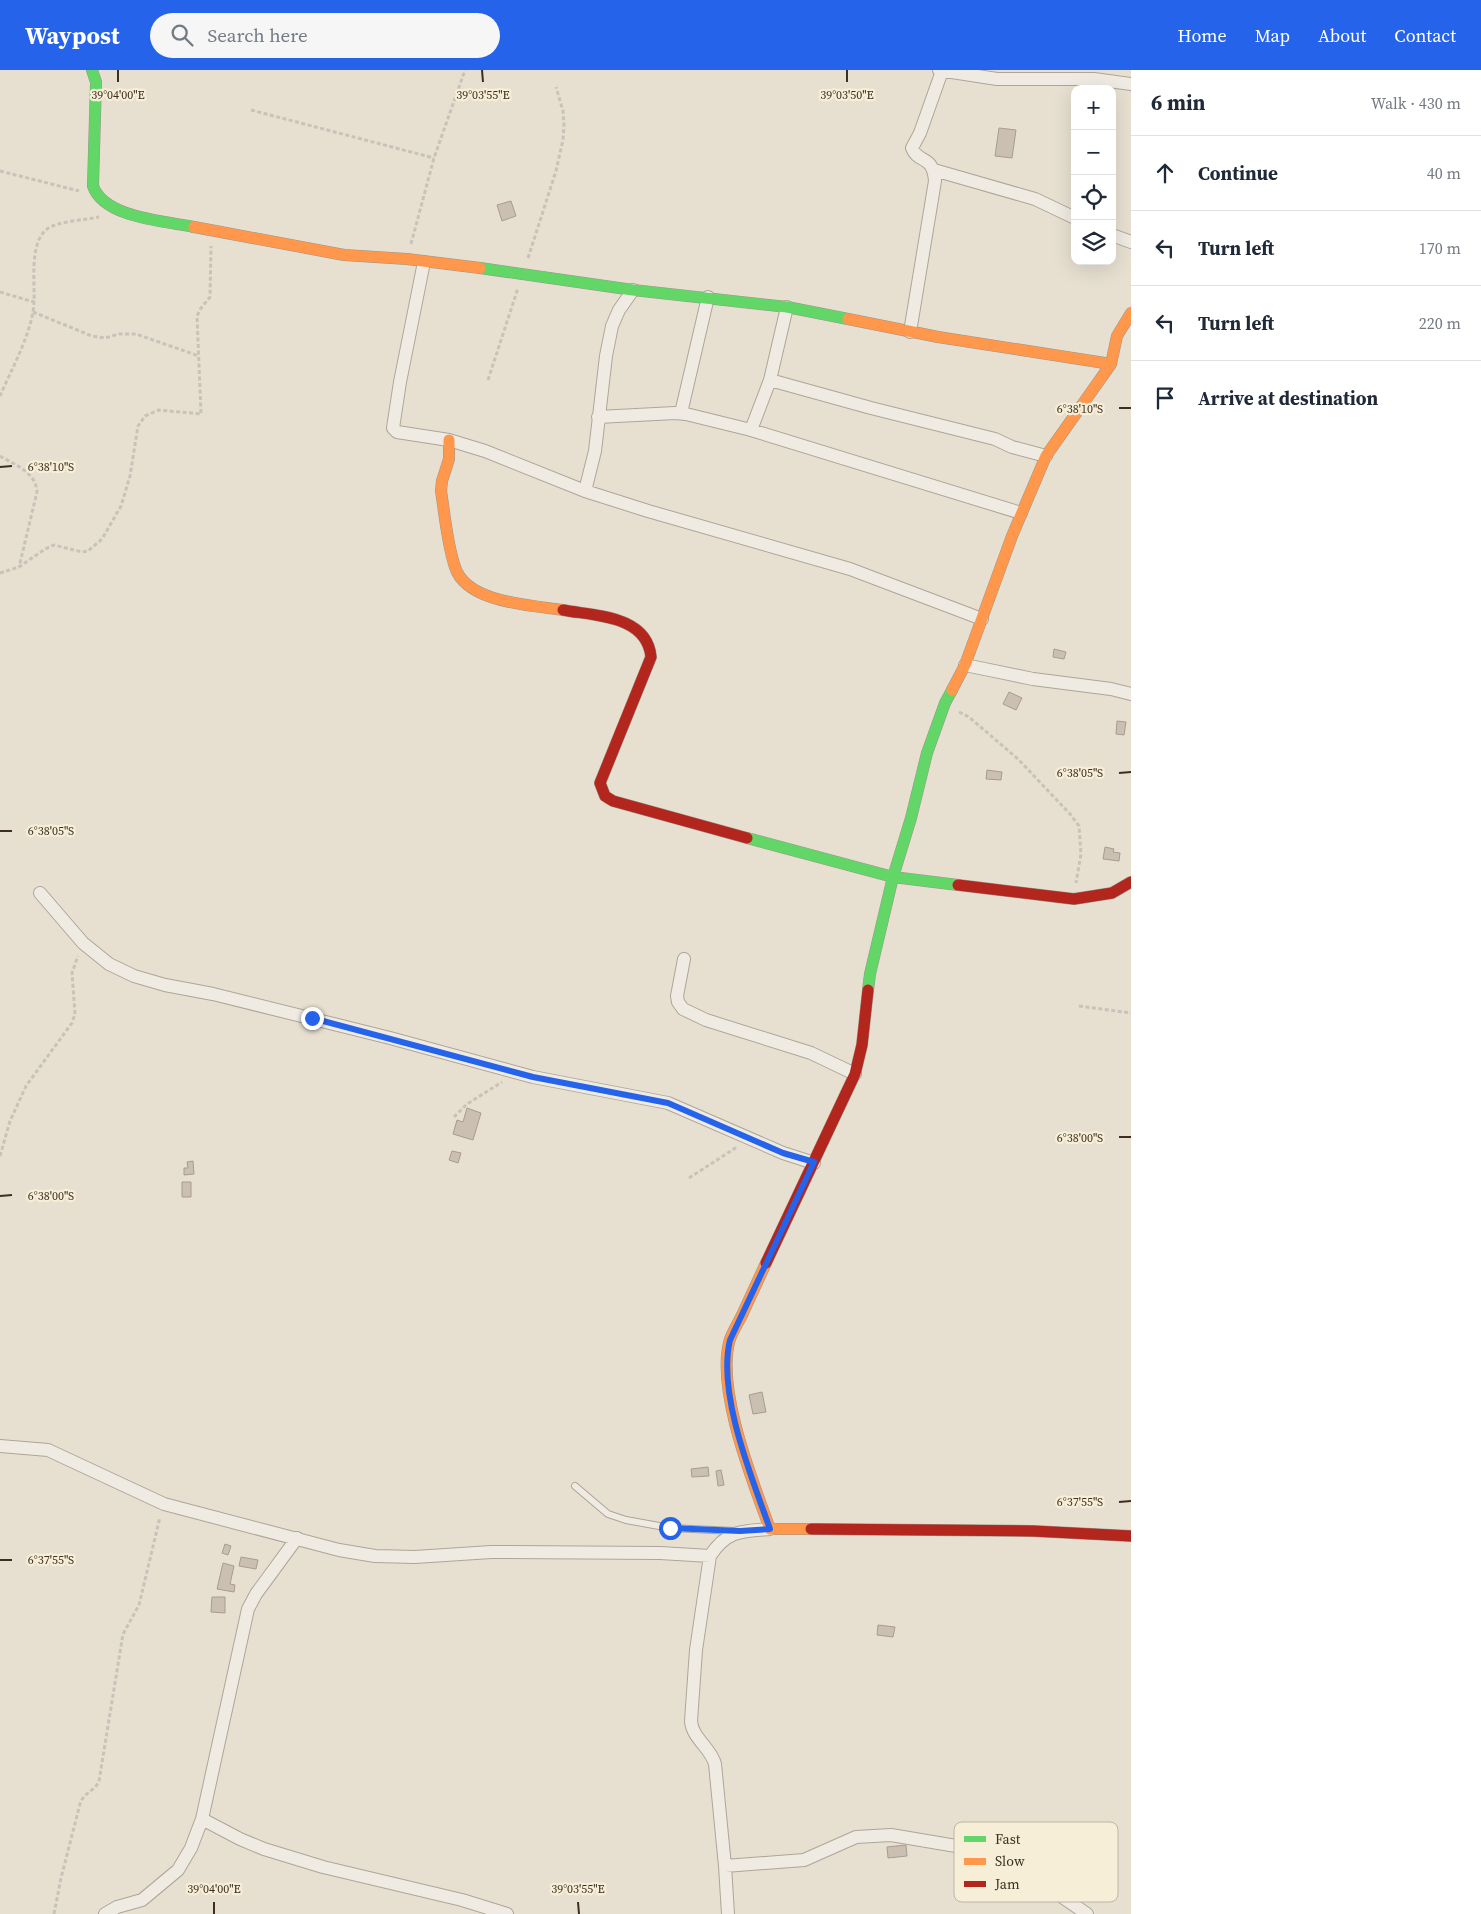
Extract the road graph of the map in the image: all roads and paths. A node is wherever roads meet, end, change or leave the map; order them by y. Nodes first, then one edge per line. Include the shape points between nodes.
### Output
1 (92, 70) edge
2 (465, 70) edge
3 (941, 70) edge
4 (1131, 84) edge
5 (556, 87) dead end
6 (250, 110) dead end
7 (434, 158) junction
8 (934, 170) junction
9 (0, 171) edge
10 (96, 195) junction
11 (122, 213) junction
12 (1071, 216) edge
13 (220, 231) junction
14 (1116, 236) edge
15 (1131, 242) edge
16 (407, 260) junction
17 (424, 262) junction
18 (523, 273) junction
19 (633, 290) junction
20 (0, 292) edge
21 (708, 297) junction
22 (34, 302) junction
23 (787, 307) junction
24 (33, 312) junction
25 (1131, 313) edge
26 (910, 332) junction
27 (199, 356) junction
28 (1111, 364) junction
29 (488, 380) dead end
30 (770, 380) junction
31 (0, 396) edge
32 (681, 413) junction
33 (598, 417) junction
34 (751, 430) junction
35 (449, 440) junction
36 (0, 456) edge
37 (1046, 456) junction
38 (585, 490) junction
39 (1021, 513) junction
40 (19, 568) junction
41 (0, 574) edge
42 (982, 619) junction
43 (965, 665) junction
44 (1131, 694) edge
45 (944, 703) junction
46 (893, 877) junction
47 (1131, 882) edge
48 (40, 893) dead end
49 (1074, 898) junction
50 (84, 943) junction
51 (684, 959) dead end
52 (1079, 1006) dead end
53 (1131, 1013) edge
54 (518, 1072) junction
55 (855, 1074) junction
56 (454, 1117) dead end
57 (751, 1138) junction
58 (0, 1156) edge
59 (814, 1162) junction
60 (689, 1178) dead end
61 (0, 1446) edge
62 (575, 1486) dead end
63 (164, 1504) junction
64 (770, 1529) junction
65 (740, 1531) junction
66 (1131, 1536) edge
67 (297, 1538) junction
68 (710, 1556) junction
69 (202, 1819) junction
70 (954, 1846) edge
71 (725, 1866) junction
72 (1070, 1902) edge
73 (54, 1914) edge
74 (105, 1914) edge
75 (507, 1914) edge
76 (728, 1914) edge
77 (1087, 1914) edge

1 - 10 street via 96,82 92,178
2 - 7 path
3 - 4 street via 997,79 1094,79
3 - 8 street via 912,148
5 - 18 path via 563,111 563,140
6 - 7 path
7 - 16 path
8 - 12 street via 1035,199
8 - 26 street via 935,181
9 - 10 path
10 - 11 street
11 - 13 street
11 - 22 path via 47,229 36,245
13 - 16 street via 344,255
13 - 27 path via 210,249 210,296 197,316
14 - 15 street
16 - 17 street
17 - 18 street
17 - 35 street via 393,428 400,434
18 - 19 street
18 - 29 path
19 - 21 street
19 - 33 street via 612,326
20 - 22 path
21 - 23 street
21 - 32 street
22 - 24 path
23 - 26 street
23 - 30 street
24 - 27 path via 92,336 105,338 136,334
24 - 31 path
25 - 28 street via 1117,336
26 - 28 street
27 - 40 path via 201,414 159,410 144,416 138,426 130,476 121,506 102,539 85,552 50,546
28 - 37 street
30 - 34 street
30 - 37 street via 995,439
32 - 33 street
32 - 34 street
33 - 38 street via 595,452
34 - 39 street
35 - 38 street
35 - 46 street via 442,497 455,569 468,587 487,597 623,621 638,630 650,644 651,657 600,783 605,796
36 - 40 path via 30,474 36,485
37 - 39 street
38 - 42 street via 850,569
39 - 42 street
40 - 41 path
42 - 43 street
43 - 44 street
43 - 45 street
45 - 46 street
45 - 49 path via 969,717 1018,759 1079,826 1080,854
46 - 49 street
46 - 55 street via 870,974 862,1045
47 - 49 street via 1112,893
48 - 50 street
50 - 54 street via 109,964 134,976 330,1022
50 - 58 path via 72,972 75,1014 72,1023 26,1086 10,1121
51 - 55 street via 677,996 683,1009 706,1020 811,1053
52 - 53 path
54 - 56 path via 467,1104
54 - 57 street via 668,1103
55 - 59 street
57 - 59 street via 783,1153
57 - 60 path
59 - 64 street via 730,1340 728,1351 727,1371 734,1419
61 - 63 street via 48,1450
62 - 65 lane via 608,1514 626,1520 670,1528
63 - 67 street
63 - 73 path via 139,1606 123,1634 99,1781 80,1804
64 - 65 street
64 - 66 street via 1033,1531
65 - 68 street via 722,1540
67 - 68 street via 375,1556 491,1552
67 - 69 street via 248,1610
68 - 71 street via 696,1650 691,1721 693,1730 714,1761
69 - 74 street via 178,1870 142,1900
69 - 75 street via 264,1849 314,1865
70 - 71 street via 891,1835 856,1837 804,1860
71 - 76 street
72 - 77 street

